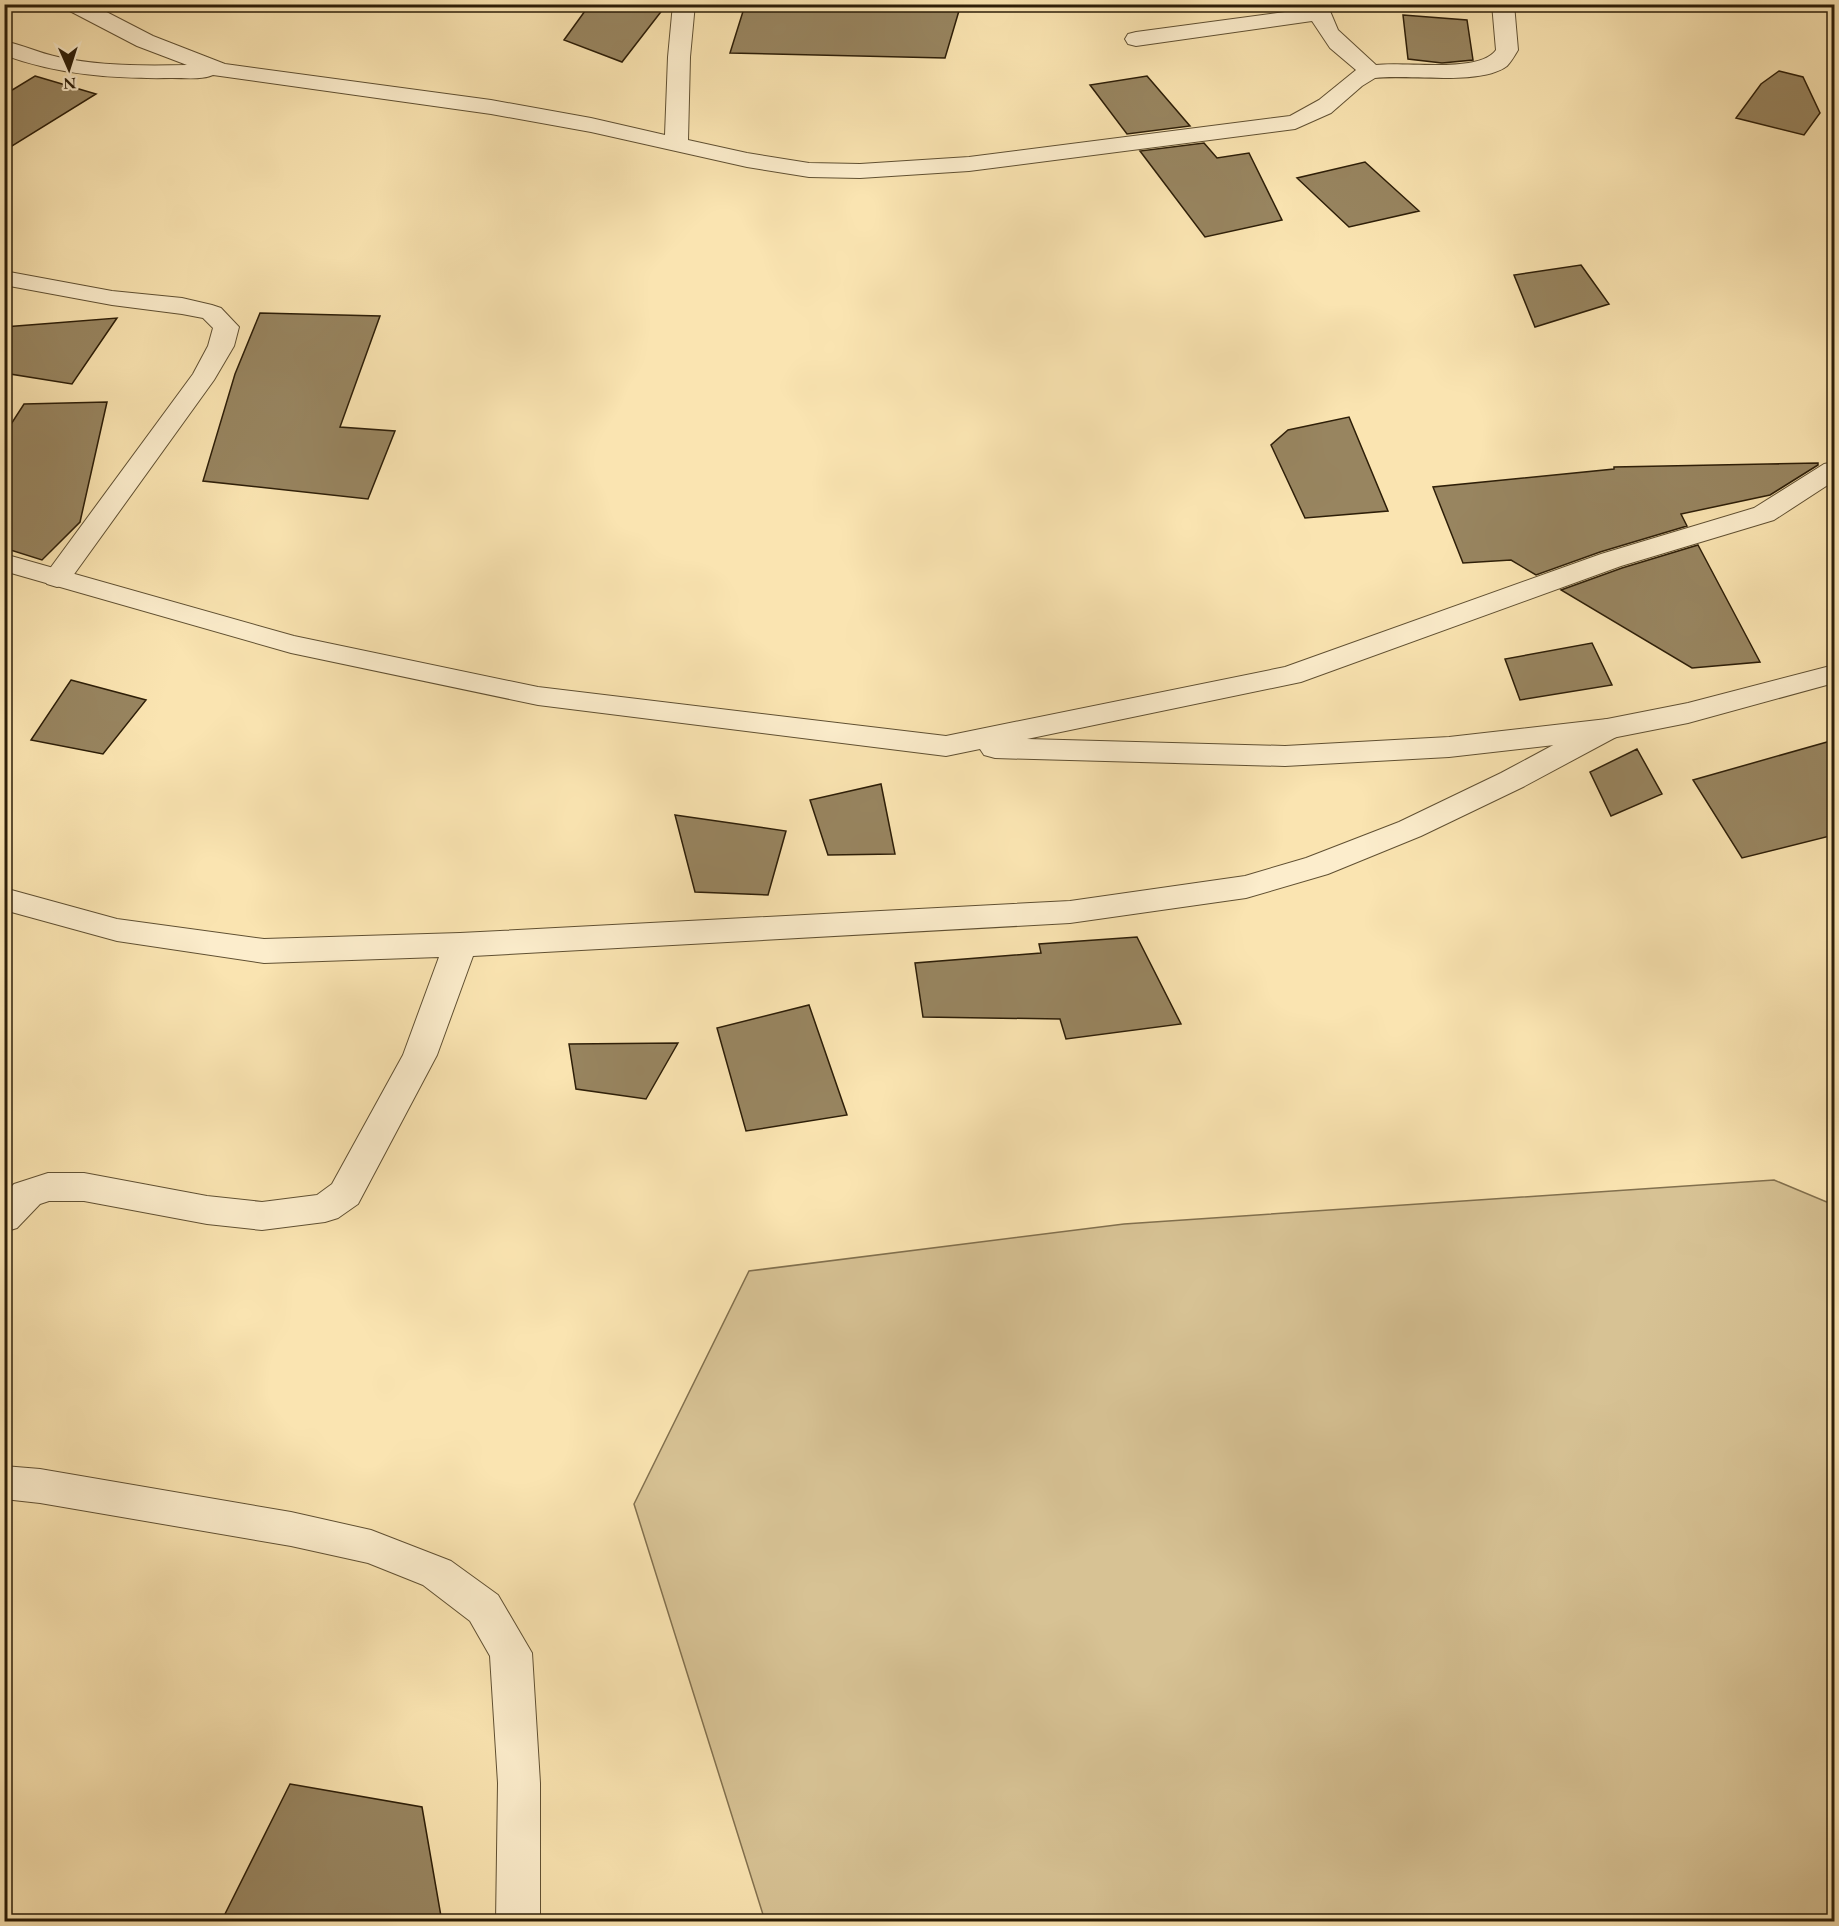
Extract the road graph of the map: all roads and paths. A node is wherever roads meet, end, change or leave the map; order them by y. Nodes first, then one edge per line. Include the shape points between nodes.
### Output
1 (74, 4) edge
2 (684, 4) edge
3 (1503, 4) edge
4 (1317, 9) edge
5 (1136, 39) dead end
6 (4, 47) edge
7 (220, 70) junction
8 (1372, 72) junction
9 (676, 143) junction
10 (4, 278) edge
11 (1834, 470) edge
12 (4, 562) edge
13 (57, 578) junction
14 (1834, 674) edge
15 (1607, 729) junction
16 (946, 746) junction
17 (4, 899) edge
18 (460, 945) junction
19 (4, 1218) edge
20 (4, 1482) edge
21 (518, 1922) edge

1 - 7 street via 145,41
2 - 9 street
3 - 8 street via 1507,50 1498,62 1469,69
4 - 5 street
4 - 8 street via 1331,38
6 - 7 street via 71,68 119,73
7 - 9 street via 490,107
8 - 9 street via 1345,87 1314,114 1294,122 969,164 809,170
10 - 13 street via 182,306 212,313 226,327 221,346 205,375
11 - 16 street via 1764,514 1611,560 1291,675
12 - 13 street
13 - 16 street via 291,644 538,696
14 - 15 street via 1688,713
15 - 16 street via 1449,747 1285,756
15 - 18 street via 1410,830 1317,866 1246,887 1058,913
17 - 18 street via 117,930 264,951
18 - 19 street via 420,1055 345,1194 325,1208 262,1216 84,1187 48,1186 27,1194
20 - 21 street via 280,1527 371,1547 437,1574 484,1608 511,1653 519,1783

